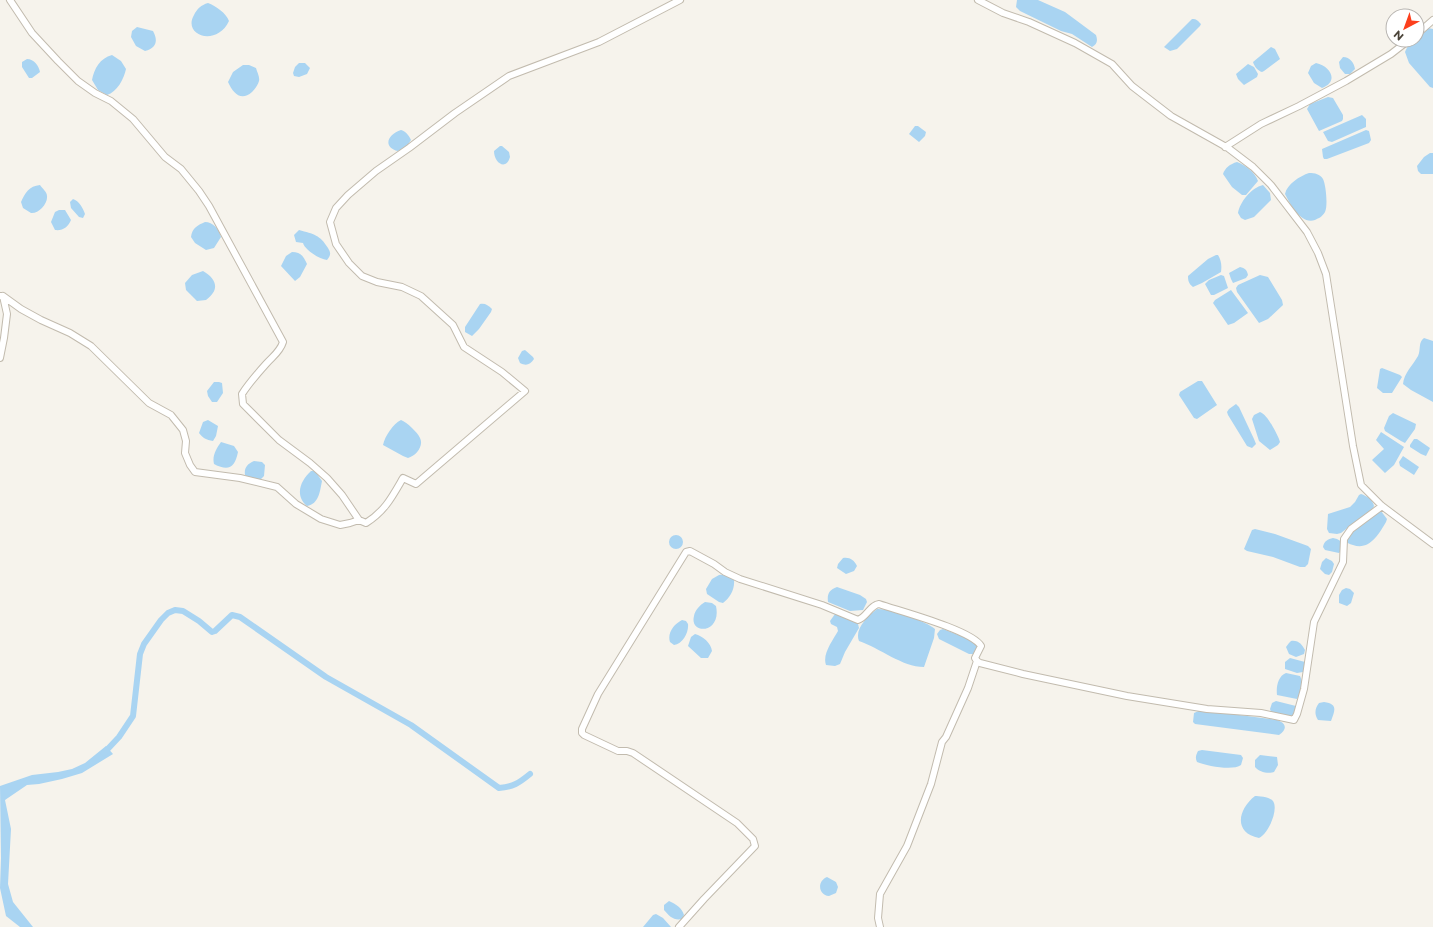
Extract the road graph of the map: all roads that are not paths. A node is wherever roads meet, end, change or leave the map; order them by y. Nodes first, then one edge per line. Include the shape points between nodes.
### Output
1 (10, 0) edge
2 (680, 0) edge
3 (978, 0) edge
4 (1433, 20) edge
5 (1425, 27) edge
6 (1399, 48) edge
7 (1225, 146) junction
8 (1, 296) edge
9 (0, 358) edge
10 (1382, 506) junction
11 (359, 520) junction
12 (1433, 544) edge
13 (977, 660) junction
14 (679, 927) edge
15 (880, 927) edge

1 - 11 street via 32,33 58,61 78,81 111,101 133,119 165,157 181,169 209,206 283,342 281,350 249,382 242,394 243,404 279,440 327,478
2 - 11 street via 599,42 509,76 376,171 336,208 330,222 336,244 362,276 402,287 421,296 453,325 464,347 525,391 416,484 403,478 378,515 366,523
3 - 7 street via 1075,43 1112,64 1132,86 1171,116
4 - 5 street
6 - 7 street
7 - 10 street via 1253,167 1271,185 1307,232 1318,253 1331,296 1358,474 1362,485
8 - 9 street via 7,314
8 - 11 street via 21,310 91,346 149,403 172,415 182,430 186,441 185,453 195,472 240,478 277,487 296,504 321,519 340,525
10 - 12 street
10 - 13 street via 1351,529 1344,539 1343,562 1314,622 1304,689 1294,720 1261,713 1207,709 1126,696 1023,674
13 - 14 street via 981,646 979,642 948,627 879,604 875,604 858,620 822,605 740,579 690,551 686,552 598,694 582,729 584,735 618,751 633,753 737,823 754,839 755,846
13 - 15 street via 968,688 942,742 930,784 907,846 880,894

